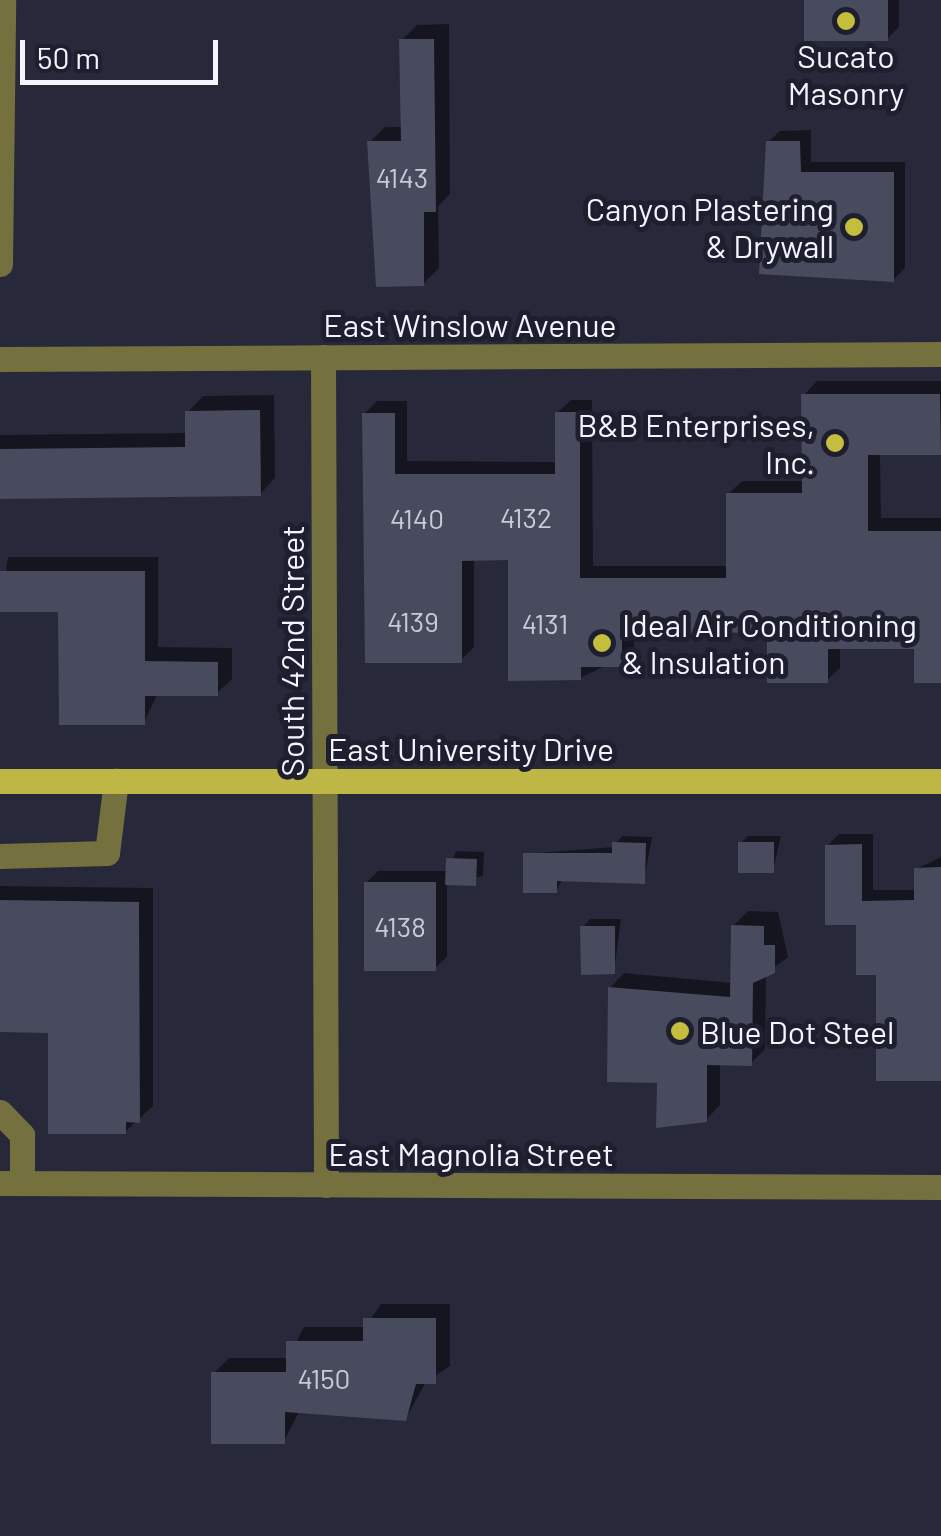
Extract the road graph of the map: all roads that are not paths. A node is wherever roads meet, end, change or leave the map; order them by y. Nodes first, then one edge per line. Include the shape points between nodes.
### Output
1 (3, 0) edge
2 (0, 264) edge
3 (941, 354) edge
4 (323, 357) junction
5 (0, 359) edge
6 (0, 780) edge
7 (116, 780) junction
8 (324, 780) junction
9 (941, 781) edge
10 (0, 856) edge
11 (0, 1112) edge
12 (11, 1184) edge
13 (326, 1185) junction
14 (941, 1187) edge

1 - 2 street
3 - 4 street, East Winslow Avenue
4 - 5 street, East Winslow Avenue
4 - 8 street, South 42nd Street
6 - 7 main road, East University Drive
7 - 8 main road, East University Drive
7 - 10 street via 107,854
8 - 9 main road, East University Drive
8 - 13 street, South 42nd Street
11 - 12 street via 22,1135
12 - 13 street, East Magnolia Street
13 - 14 street, East Magnolia Street

